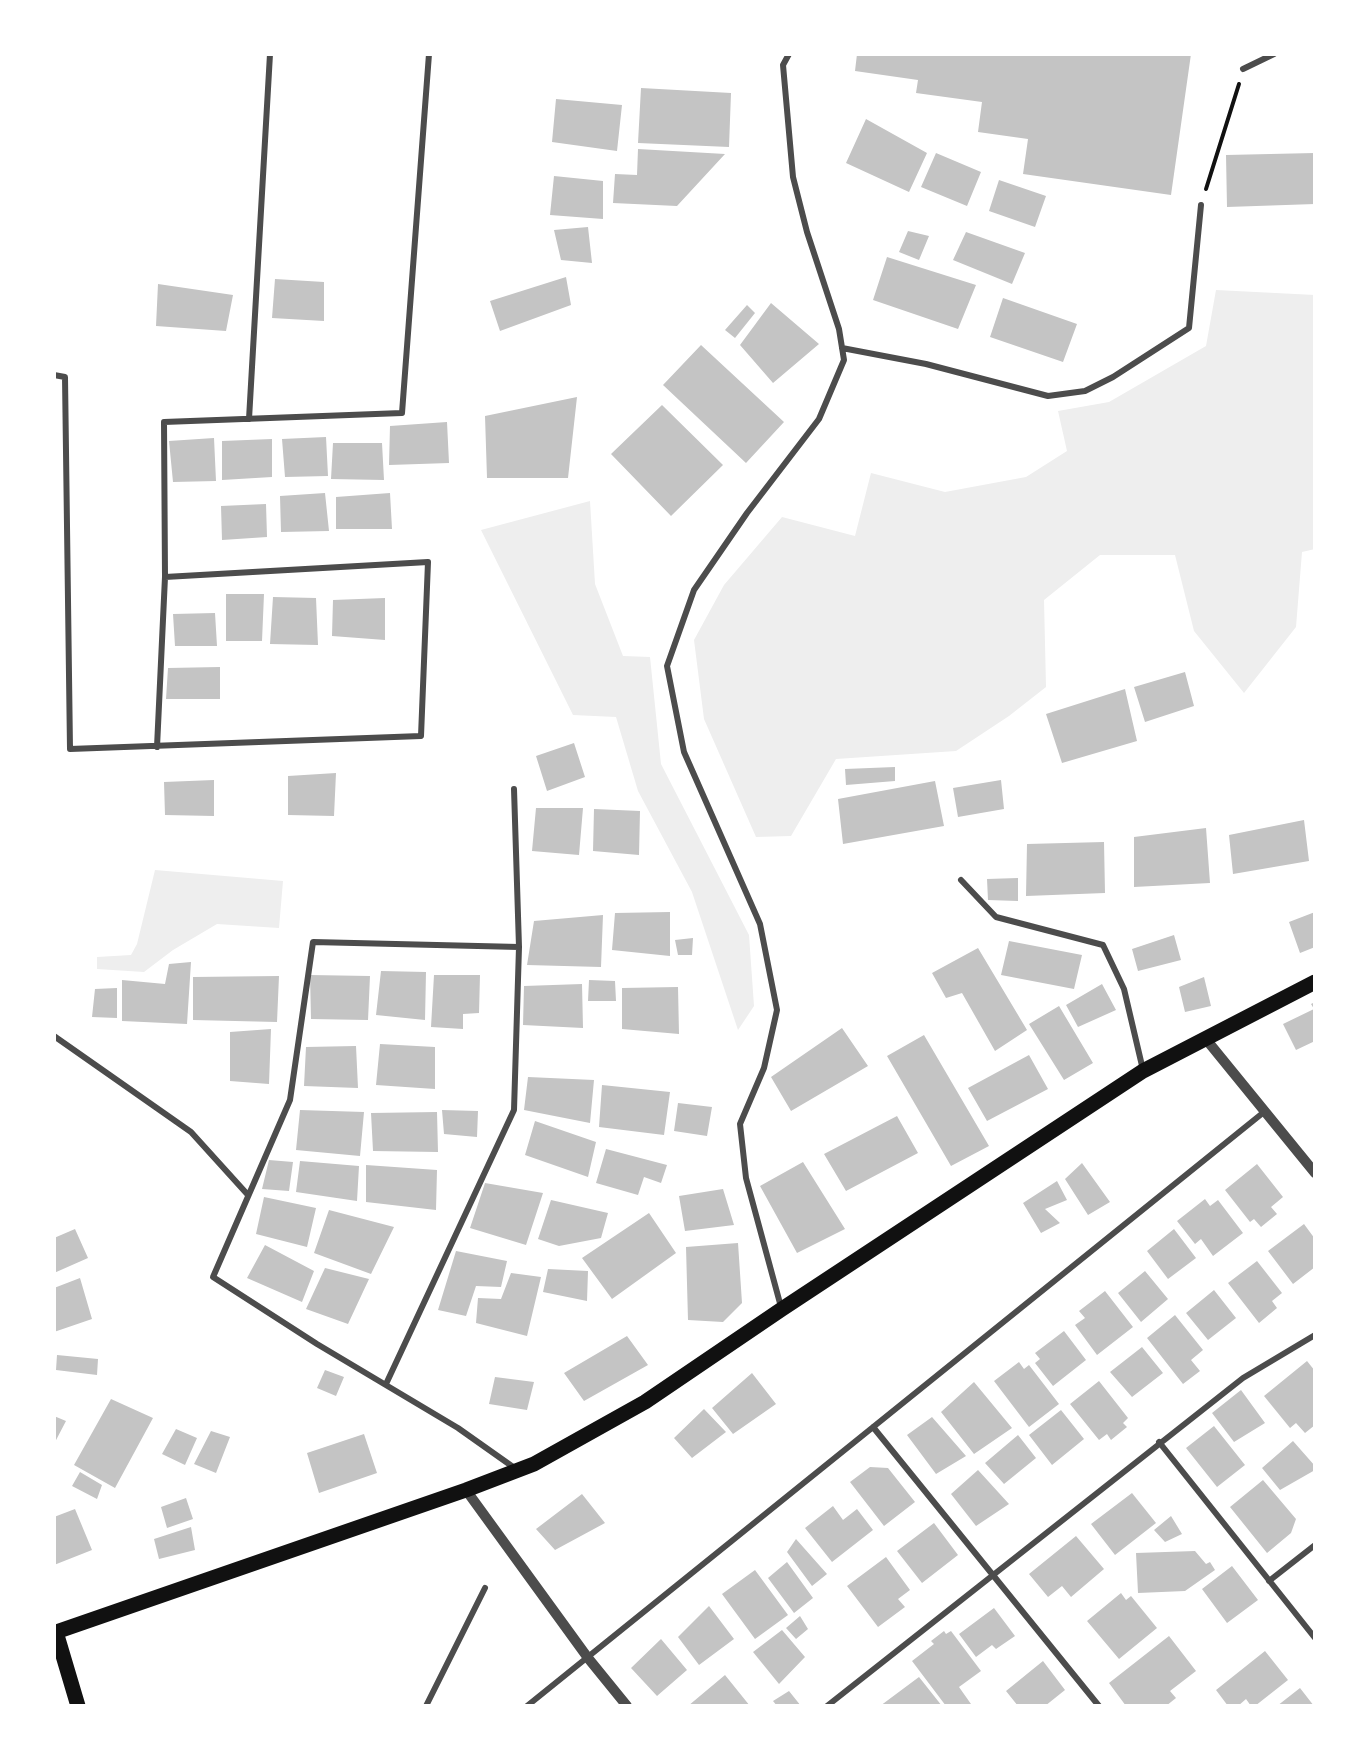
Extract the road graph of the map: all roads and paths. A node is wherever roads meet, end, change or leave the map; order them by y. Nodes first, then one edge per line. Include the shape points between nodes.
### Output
1 (270, 54) edge
2 (429, 54) edge
3 (789, 54) edge
4 (1274, 54) edge
5 (1243, 69) joint
6 (1201, 205) joint
7 (842, 348) junction
8 (54, 375) edge
9 (249, 419) junction
10 (165, 577) junction
11 (157, 747) junction
12 (513, 789) dead end
13 (961, 880) dead end
14 (519, 947) junction
15 (1315, 982) edge
16 (54, 1036) edge
17 (1205, 1038) junction
18 (1143, 1071) junction
19 (1264, 1112) junction
20 (1315, 1173) edge
21 (248, 1195) junction
22 (782, 1309) junction
23 (1315, 1335) edge
24 (387, 1384) junction
25 (873, 1427) junction
26 (1159, 1443) junction
27 (519, 1471) junction
28 (466, 1490) junction
29 (1315, 1545) edge
30 (993, 1574) junction
31 (1269, 1581) junction
32 (485, 1588) dead end
33 (55, 1632) edge
34 (1315, 1638) edge
35 (588, 1658) junction
36 (78, 1706) edge
37 (426, 1706) edge
38 (527, 1706) edge
39 (627, 1706) edge
40 (827, 1706) edge
41 (1100, 1706) edge

1 - 9 street
2 - 9 street via 402,413
3 - 7 street via 783,65 793,177
4 - 5 street
5 - 6 path
6 - 7 street via 1189,328 1085,392 1048,396 926,364
7 - 22 street via 844,360 819,419 693,590 667,666 684,752 760,924 777,1010 764,1068 740,1124 746,1178
8 - 11 street via 65,377 70,749
9 - 10 street via 164,422
10 - 11 street
10 - 11 street via 428,562 421,736
12 - 14 street
13 - 18 street via 996,917 1103,945 1124,989
14 - 21 street via 313,942 290,1100
14 - 24 street via 514,1110
15 - 17 main road
16 - 21 street via 191,1132
17 - 18 main road
17 - 19 street
18 - 22 main road
19 - 20 street
19 - 25 street
21 - 24 street via 213,1277
22 - 27 main road via 645,1402
23 - 26 street via 1243,1378
24 - 27 street
25 - 30 street
25 - 35 street
26 - 30 street
26 - 31 street
27 - 28 main road
28 - 33 main road
28 - 35 street
29 - 31 street
30 - 40 street
30 - 41 street
31 - 34 street
32 - 37 street
33 - 36 main road
35 - 38 street
35 - 39 street

